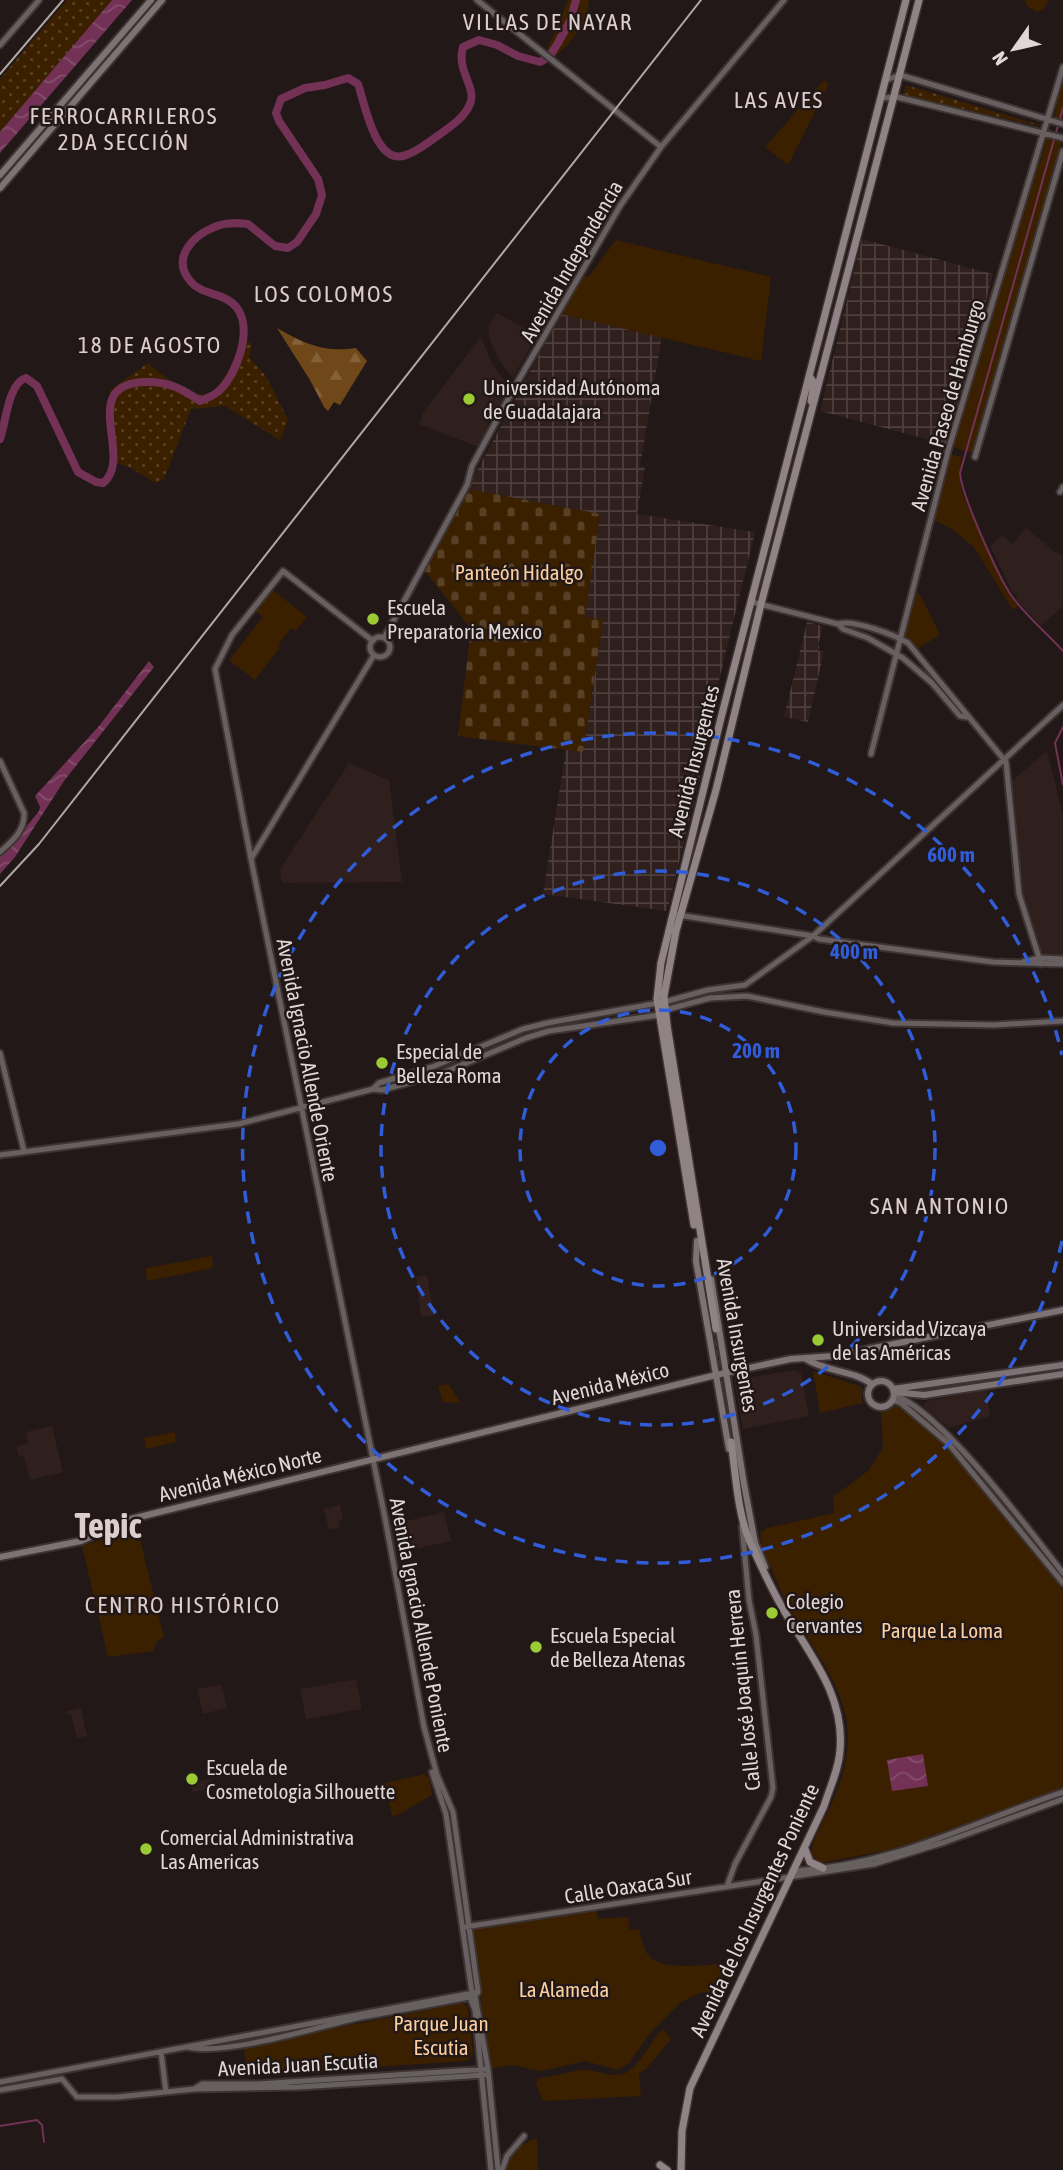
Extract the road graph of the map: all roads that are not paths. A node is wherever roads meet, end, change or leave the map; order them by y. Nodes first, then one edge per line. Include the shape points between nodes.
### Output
1 (39, 0) edge
2 (151, 0) edge
3 (162, 0) edge
4 (477, 0) edge
5 (784, 0) edge
6 (906, 0) edge
7 (919, 0) edge
8 (0, 45) edge
9 (1063, 67) edge
10 (900, 75) junction
11 (886, 80) junction
12 (894, 97) junction
13 (881, 98) junction
14 (67, 102) junction
15 (1051, 120) junction
16 (1063, 124) edge
17 (1047, 133) junction
18 (1062, 138) edge
19 (661, 147) junction
20 (1063, 151) edge
21 (0, 174) edge
22 (0, 188) edge
23 (831, 295) junction
24 (841, 298) junction
25 (814, 358) junction
26 (826, 361) junction
27 (810, 377) junction
28 (811, 415) junction
29 (975, 457) dead end
30 (784, 474) junction
31 (795, 477) junction
32 (781, 533) junction
33 (752, 602) junction
34 (761, 604) junction
35 (838, 624) junction
36 (384, 638) junction
37 (900, 638) junction
38 (373, 641) junction
39 (896, 653) junction
40 (374, 655) junction
41 (1063, 705) edge
42 (967, 717) junction
43 (872, 754) dead end
44 (1004, 758) junction
45 (0, 761) edge
46 (0, 852) edge
47 (251, 859) junction
48 (677, 915) junction
49 (813, 936) junction
50 (1063, 959) edge
51 (1040, 961) junction
52 (1063, 964) edge
53 (662, 1008) junction
54 (1063, 1021) edge
55 (0, 1053) edge
56 (373, 1089) junction
57 (302, 1107) junction
58 (24, 1151) junction
59 (0, 1155) edge
60 (699, 1241) junction
61 (1063, 1310) edge
62 (713, 1332) junction
63 (722, 1338) junction
64 (834, 1356) junction
65 (805, 1358) junction
66 (1063, 1364) edge
67 (727, 1372) junction
68 (838, 1372) junction
69 (1006, 1374) junction
70 (1063, 1374) edge
71 (716, 1375) junction
72 (1008, 1382) junction
73 (872, 1384) junction
74 (893, 1394) junction
75 (449, 1439) joint
76 (734, 1440) junction
77 (372, 1458) junction
78 (742, 1523) joint
79 (0, 1557) edge
80 (1063, 1573) edge
81 (1063, 1583) edge
82 (775, 1592) junction
83 (1063, 1791) edge
84 (1063, 1799) edge
85 (805, 1844) junction
86 (822, 1868) junction
87 (793, 1874) junction
88 (727, 1886) junction
89 (467, 1926) junction
90 (474, 1994) junction
91 (457, 2000) junction
92 (475, 2010) junction
93 (188, 2047) junction
94 (161, 2052) junction
95 (479, 2061) junction
96 (472, 2070) junction
97 (484, 2072) junction
98 (0, 2082) edge
99 (194, 2089) junction
100 (0, 2090) edge
101 (166, 2092) junction
102 (524, 2136) dead end
103 (681, 2168) edge
104 (491, 2170) edge
105 (500, 2170) edge
106 (675, 2170) edge

1 - 8 main road
2 - 14 main road
3 - 14 main road
4 - 19 main road
5 - 19 main road, Avenida Independencia
6 - 11 highway, Avenida Insurgentes
7 - 10 highway, Avenida Insurgentes
9 - 15 main road, Avenida Paseo de Hamburgo
10 - 11 main road
10 - 12 highway, Avenida Insurgentes
10 - 15 main road
11 - 13 highway, Avenida Insurgentes
12 - 13 main road
12 - 17 main road
12 - 24 highway, Avenida Insurgentes
13 - 23 highway, Avenida Insurgentes
14 - 21 main road
14 - 22 main road
15 - 16 main road
15 - 17 main road, Avenida Paseo de Hamburgo
17 - 18 main road
17 - 37 main road, Avenida Paseo de Hamburgo via 948,451
19 - 36 main road, Avenida Independencia via 620,206 514,388
20 - 29 main road
23 - 24 highway
23 - 25 highway, Avenida Insurgentes
24 - 26 highway, Avenida Insurgentes
25 - 26 highway
25 - 27 highway, Avenida Insurgentes
26 - 28 highway, Avenida Insurgentes
27 - 28 highway via 814,383
27 - 30 highway, Avenida Insurgentes
28 - 31 highway, Avenida Insurgentes
30 - 31 highway
30 - 32 highway via 789,484 778,527
30 - 33 highway, Avenida Insurgentes
31 - 32 highway, Avenida Insurgentes
32 - 34 highway, Avenida Insurgentes
33 - 34 main road
33 - 48 highway, Avenida Insurgentes
34 - 35 main road
34 - 48 highway, Avenida Insurgentes via 719,779
35 - 37 main road
35 - 39 main road
36 - 38 main road
36 - 40 main road via 390,644 389,653
37 - 39 main road, Avenida Paseo de Hamburgo
37 - 42 main road
38 - 40 main road
38 - 47 main road, Avenida Ignacio Allende Oriente via 283,571 232,635 215,669
39 - 42 main road via 932,683 960,716
39 - 43 main road, Avenida Paseo de Hamburgo
40 - 47 main road
41 - 44 main road
42 - 44 main road
44 - 49 main road
44 - 51 main road via 1019,894
45 - 46 main road via 25,819
47 - 57 main road, Avenida Ignacio Allende Oriente
48 - 49 main road
48 - 53 highway, Avenida Insurgentes
49 - 51 main road via 1013,964
49 - 53 main road via 745,985 708,990
50 - 51 main road
51 - 52 main road
53 - 54 main road via 747,996 893,1023
53 - 56 main road via 549,1031 440,1073
53 - 56 main road via 523,1029
53 - 60 highway, Avenida Insurgentes
55 - 58 main road
56 - 57 main road
57 - 58 main road via 238,1124
57 - 77 main road, Avenida Ignacio Allende Oriente
58 - 59 main road
60 - 62 highway, Avenida Insurgentes
60 - 62 main road, Avenida Insurgentes via 696,1254
60 - 63 main road, Avenida Insurgentes via 707,1254
61 - 64 main road, Avenida México
62 - 63 main road via 715,1343
62 - 71 main road, Avenida Insurgentes
63 - 67 main road, Avenida Insurgentes
64 - 65 main road, Avenida México
64 - 68 main road via 829,1364
65 - 67 main road, Avenida México
65 - 68 main road
66 - 69 main road
67 - 71 main road, Avenida México
67 - 76 main road, Avenida Insurgentes
68 - 73 main road
69 - 72 main road
69 - 74 main road
70 - 72 main road
71 - 75 main road, Avenida México
71 - 78 main road
72 - 74 main road via 924,1395
73 - 74 main road via 885,1381
73 - 74 main road via 868,1395 872,1403 884,1406
74 - 80 main road via 947,1435
74 - 81 main road via 948,1443
75 - 77 main road, Avenida México Norte
76 - 82 main road, Avenida de los Insurgentes Poniente via 755,1543
76 - 82 highway, Avenida de los Insurgentes Poniente via 747,1532
77 - 79 main road, Avenida México Norte via 131,1519 81,1541
77 - 89 main road, Avenida Ignacio Allende Poniente
78 - 88 main road, Calle José Joaquín Herrera via 773,1788
82 - 85 highway, Avenida de los Insurgentes Poniente via 830,1690 840,1724 841,1749 834,1779
83 - 86 main road via 944,1838 873,1860
84 - 87 main road via 896,1858 838,1871
85 - 86 highway via 810,1862
85 - 87 highway, Avenida de los Insurgentes Poniente
86 - 87 main road
87 - 88 main road, Calle Oaxaca Sur
87 - 103 highway, Avenida de los Insurgentes Poniente via 690,2088
88 - 89 main road, Calle Oaxaca Sur
89 - 90 main road, Avenida Ignacio Allende Poniente
90 - 91 main road, Avenida Juan Escutia
90 - 92 main road, Avenida Ignacio Allende Poniente
90 - 93 main road, Avenida Juan Escutia
90 - 97 main road, Avenida Ignacio Allende Poniente
91 - 92 main road
91 - 93 main road, Avenida Juan Escutia via 253,2043 198,2050
92 - 95 main road, Avenida Ignacio Allende Poniente
93 - 94 main road, Avenida Juan Escutia
94 - 98 main road, Avenida Juan Escutia
94 - 101 main road
95 - 96 main road
95 - 97 main road, Avenida Ignacio Allende Poniente
96 - 97 main road, Avenida Juan Escutia
96 - 99 main road, Avenida Juan Escutia via 202,2084
97 - 99 main road, Avenida Juan Escutia via 271,2088
97 - 104 main road, Avenida Ignacio Allende Poniente
97 - 105 main road, Avenida Ignacio Allende Poniente
99 - 101 main road, Avenida Juan Escutia
100 - 101 main road, Avenida Juan Escutia via 62,2079 74,2096 82,2099
102 - 105 main road
103 - 106 highway

